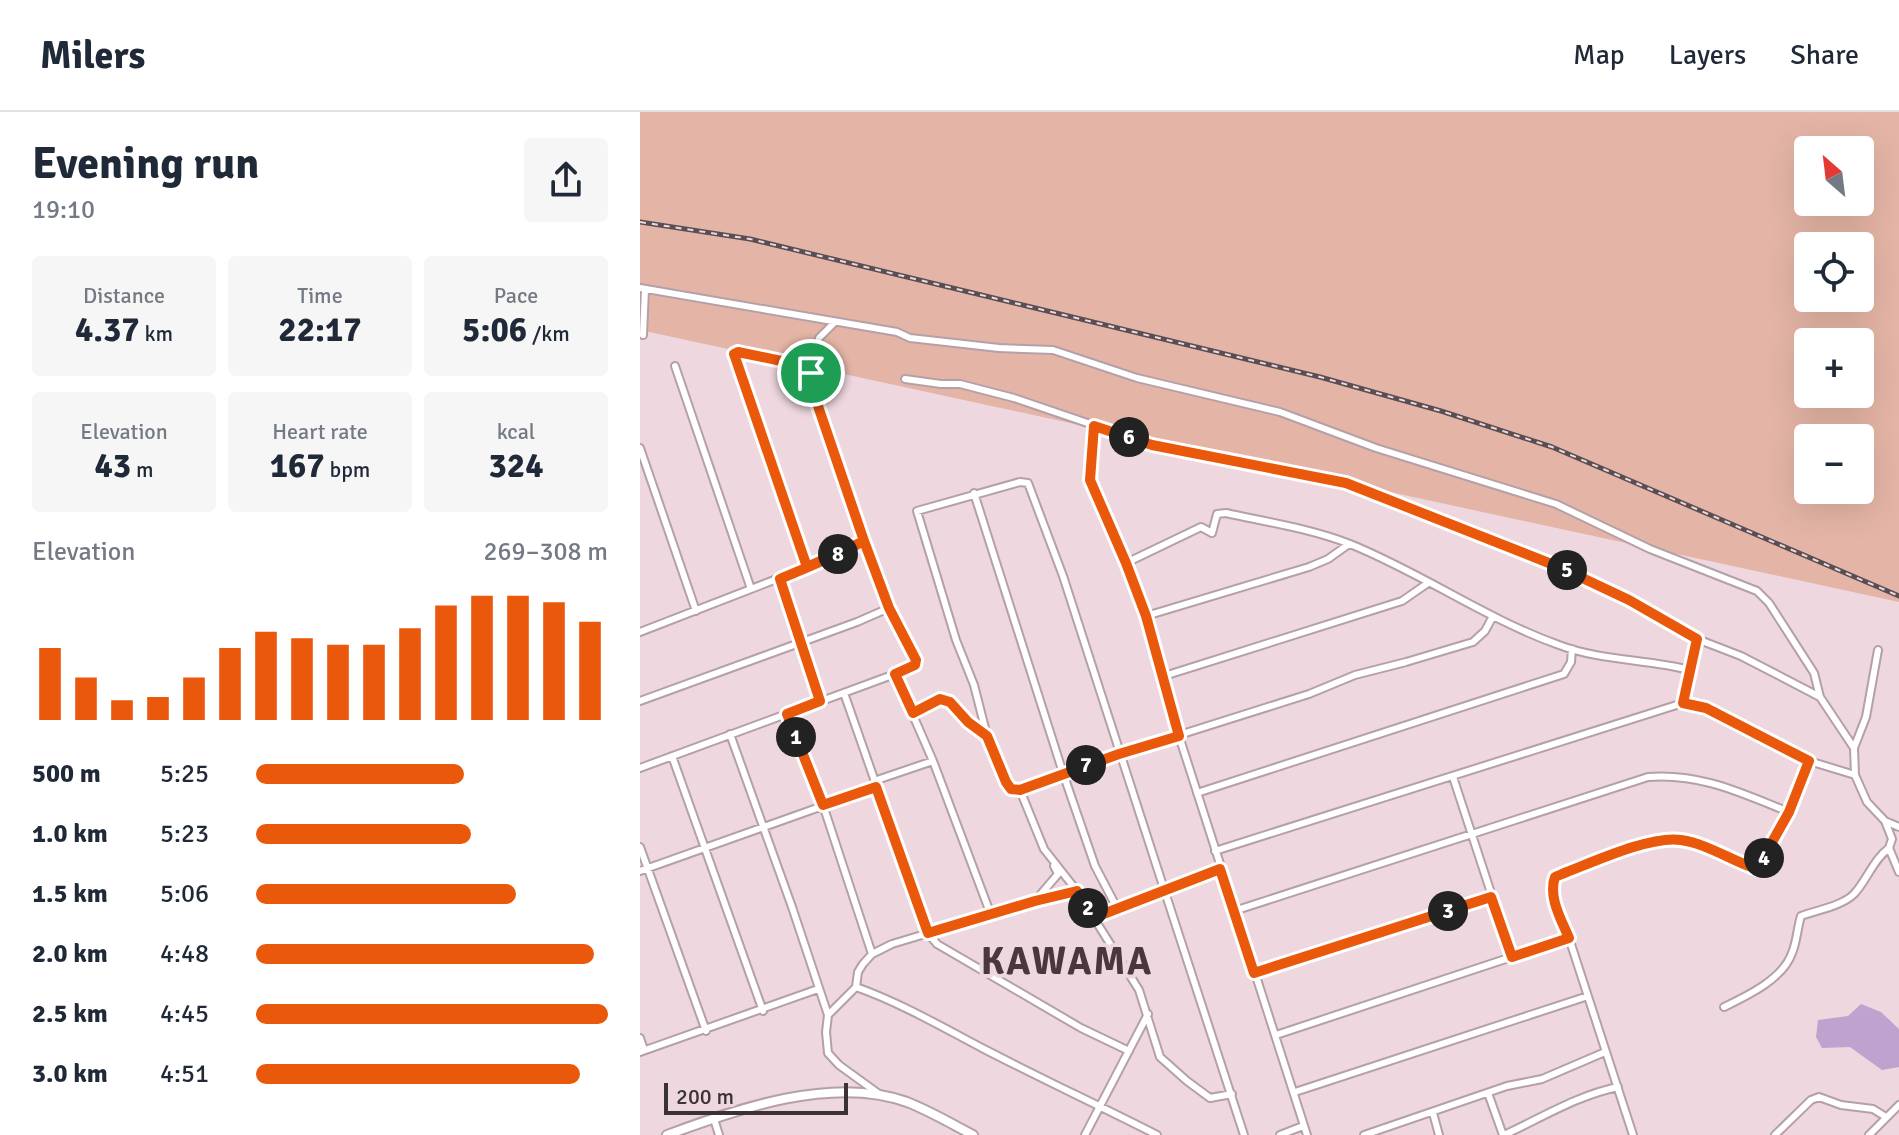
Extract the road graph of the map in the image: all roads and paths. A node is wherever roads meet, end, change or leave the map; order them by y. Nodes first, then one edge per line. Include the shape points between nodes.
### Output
1 (642, 288) edge
2 (835, 322) junction
3 (643, 335) dead end
4 (675, 366) dead end
5 (811, 373) junction
6 (905, 379) dead end
7 (1094, 426) junction
8 (640, 448) edge
9 (974, 493) junction
10 (864, 541) junction
11 (1349, 544) junction
12 (1126, 563) junction
13 (807, 567) junction
14 (780, 579) junction
15 (1428, 583) junction
16 (751, 589) junction
17 (889, 608) junction
18 (696, 611) junction
19 (1146, 616) junction
20 (1493, 616) junction
21 (640, 632) edge
22 (1697, 639) junction
23 (800, 643) junction
24 (1572, 649) junction
25 (1878, 650) dead end
26 (1690, 670) junction
27 (895, 674) junction
28 (1161, 677) junction
29 (844, 693) junction
30 (1820, 697) junction
31 (640, 701) edge
32 (820, 701) junction
33 (1683, 703) junction
34 (913, 713) junction
35 (787, 714) junction
36 (730, 734) junction
37 (987, 736) junction
38 (1179, 736) junction
39 (1854, 748) junction
40 (1119, 754) junction
41 (672, 756) junction
42 (933, 761) junction
43 (1809, 761) junction
44 (640, 768) edge
45 (1063, 773) junction
46 (1855, 775) junction
47 (1453, 777) junction
48 (875, 784) junction
49 (1020, 790) junction
50 (1197, 793) junction
51 (823, 805) junction
52 (1789, 812) junction
53 (1885, 821) junction
54 (763, 827) junction
55 (1899, 827) edge
56 (1470, 834) junction
57 (640, 847) edge
58 (706, 847) junction
59 (1889, 848) junction
60 (1044, 849) junction
61 (1215, 851) junction
62 (1220, 869) junction
63 (644, 870) edge
64 (1899, 872) edge
65 (1164, 889) junction
66 (1077, 891) junction
67 (1491, 897) junction
68 (1035, 901) junction
69 (1117, 908) junction
70 (1234, 911) junction
71 (991, 915) junction
72 (1093, 918) junction
73 (928, 933) junction
74 (1569, 938) junction
75 (872, 954) junction
76 (1512, 957) junction
77 (1254, 973) junction
78 (856, 987) junction
79 (818, 989) junction
80 (1588, 996) junction
81 (1724, 1007) dead end
82 (763, 1011) junction
83 (1148, 1013) junction
84 (828, 1015) junction
85 (1141, 1030) junction
86 (706, 1031) junction
87 (1154, 1033) junction
88 (1276, 1035) junction
89 (640, 1038) edge
90 (642, 1051) edge
91 (1129, 1051) junction
92 (1605, 1052) junction
93 (1618, 1087) junction
94 (1295, 1092) junction
95 (1488, 1093) junction
96 (1232, 1094) junction
97 (882, 1096) junction
98 (1899, 1105) edge
99 (1101, 1107) junction
100 (1433, 1113) junction
101 (1886, 1117) junction
102 (714, 1119) junction
103 (1303, 1126) junction
104 (667, 1135) edge
105 (719, 1135) edge
106 (973, 1135) edge
107 (1085, 1135) edge
108 (1157, 1135) edge
109 (1244, 1135) edge
110 (1280, 1135) edge
111 (1307, 1135) edge
112 (1364, 1135) edge
113 (1439, 1135) edge
114 (1503, 1135) edge
115 (1633, 1135) edge
116 (1775, 1135) edge
117 (1869, 1135) edge

1 - 2 street
1 - 3 street
2 - 5 street via 819,338
2 - 30 street via 910,338 1062,352 1137,378 1280,412 1556,504 1761,594 1814,673
4 - 16 street
5 - 10 street
5 - 13 street via 777,359 734,354
6 - 7 street via 960,384
7 - 12 street via 1090,480
7 - 22 street via 1152,445 1358,487 1559,567
8 - 18 street
9 - 37 street via 917,512
9 - 40 street via 1028,483
9 - 45 street
10 - 13 street
10 - 17 street
11 - 12 street via 1218,513 1212,533 1201,527
11 - 15 street
11 - 19 street via 1309,567
12 - 19 street
13 - 14 street
14 - 16 street
14 - 23 street
15 - 20 street
15 - 28 street via 1402,601
16 - 18 street
17 - 23 street
17 - 27 street via 916,660
18 - 21 street
19 - 28 street
20 - 24 street
20 - 38 street via 1473,642 1355,675
22 - 26 street
22 - 30 street
23 - 31 street
23 - 32 street
24 - 26 street
24 - 50 street via 1564,674
25 - 39 street via 1866,717
26 - 33 street
27 - 29 street
27 - 34 street
28 - 38 street
29 - 32 street
29 - 48 street
30 - 39 street
32 - 35 street
33 - 43 street via 1706,708
33 - 47 street
34 - 37 street via 944,698
34 - 42 street
35 - 36 street
35 - 51 street
36 - 41 street
36 - 54 street
37 - 49 street via 1006,782
38 - 40 street
38 - 50 street
39 - 46 street
40 - 45 street
40 - 65 street
41 - 44 street
41 - 58 street
42 - 48 street
42 - 71 street
43 - 46 street
43 - 52 street
45 - 49 street
45 - 69 street via 1095,866
46 - 53 street via 1867,802
47 - 56 street
47 - 61 street
48 - 51 street
48 - 73 street
49 - 60 street
50 - 61 street
51 - 54 street
51 - 75 street
52 - 56 street via 1723,786 1676,775 1648,777
52 - 74 street via 1757,869 1672,839 1555,877 1554,902
53 - 55 street
53 - 59 street via 1892,839
54 - 58 street
54 - 79 street
56 - 67 street
56 - 70 street
57 - 63 street
58 - 63 street
58 - 82 street
59 - 64 street
59 - 81 street via 1847,900 1801,916 1789,961 1771,979
60 - 66 street
60 - 68 street via 1058,874
61 - 62 street
62 - 65 street
62 - 70 street
63 - 86 street
65 - 69 street
65 - 96 street
66 - 68 street
66 - 72 street
67 - 76 street
67 - 77 street
68 - 71 street
69 - 72 street
70 - 77 street
71 - 73 street
72 - 83 street
73 - 75 street
73 - 91 street via 947,951
74 - 76 street
74 - 80 street
75 - 78 street via 858,972
76 - 88 street
77 - 88 street
78 - 84 street
78 - 99 street
79 - 82 street
79 - 84 street
80 - 92 street
80 - 94 street
82 - 86 street
83 - 85 street
83 - 87 street
84 - 97 street via 828,1053
85 - 87 street
85 - 91 street
86 - 90 street
87 - 96 street via 1160,1057 1187,1081 1210,1098
88 - 94 street
89 - 90 street
91 - 99 street
92 - 93 street
92 - 95 street via 1542,1079
93 - 114 street
93 - 115 street
94 - 103 street
95 - 100 street
95 - 114 street
96 - 109 street
97 - 102 street via 818,1094
97 - 106 street
98 - 101 street
99 - 107 street
99 - 108 street
100 - 112 street
100 - 113 street
101 - 116 street via 1819,1097
101 - 117 street
102 - 104 street
102 - 105 street
103 - 110 street
103 - 111 street

